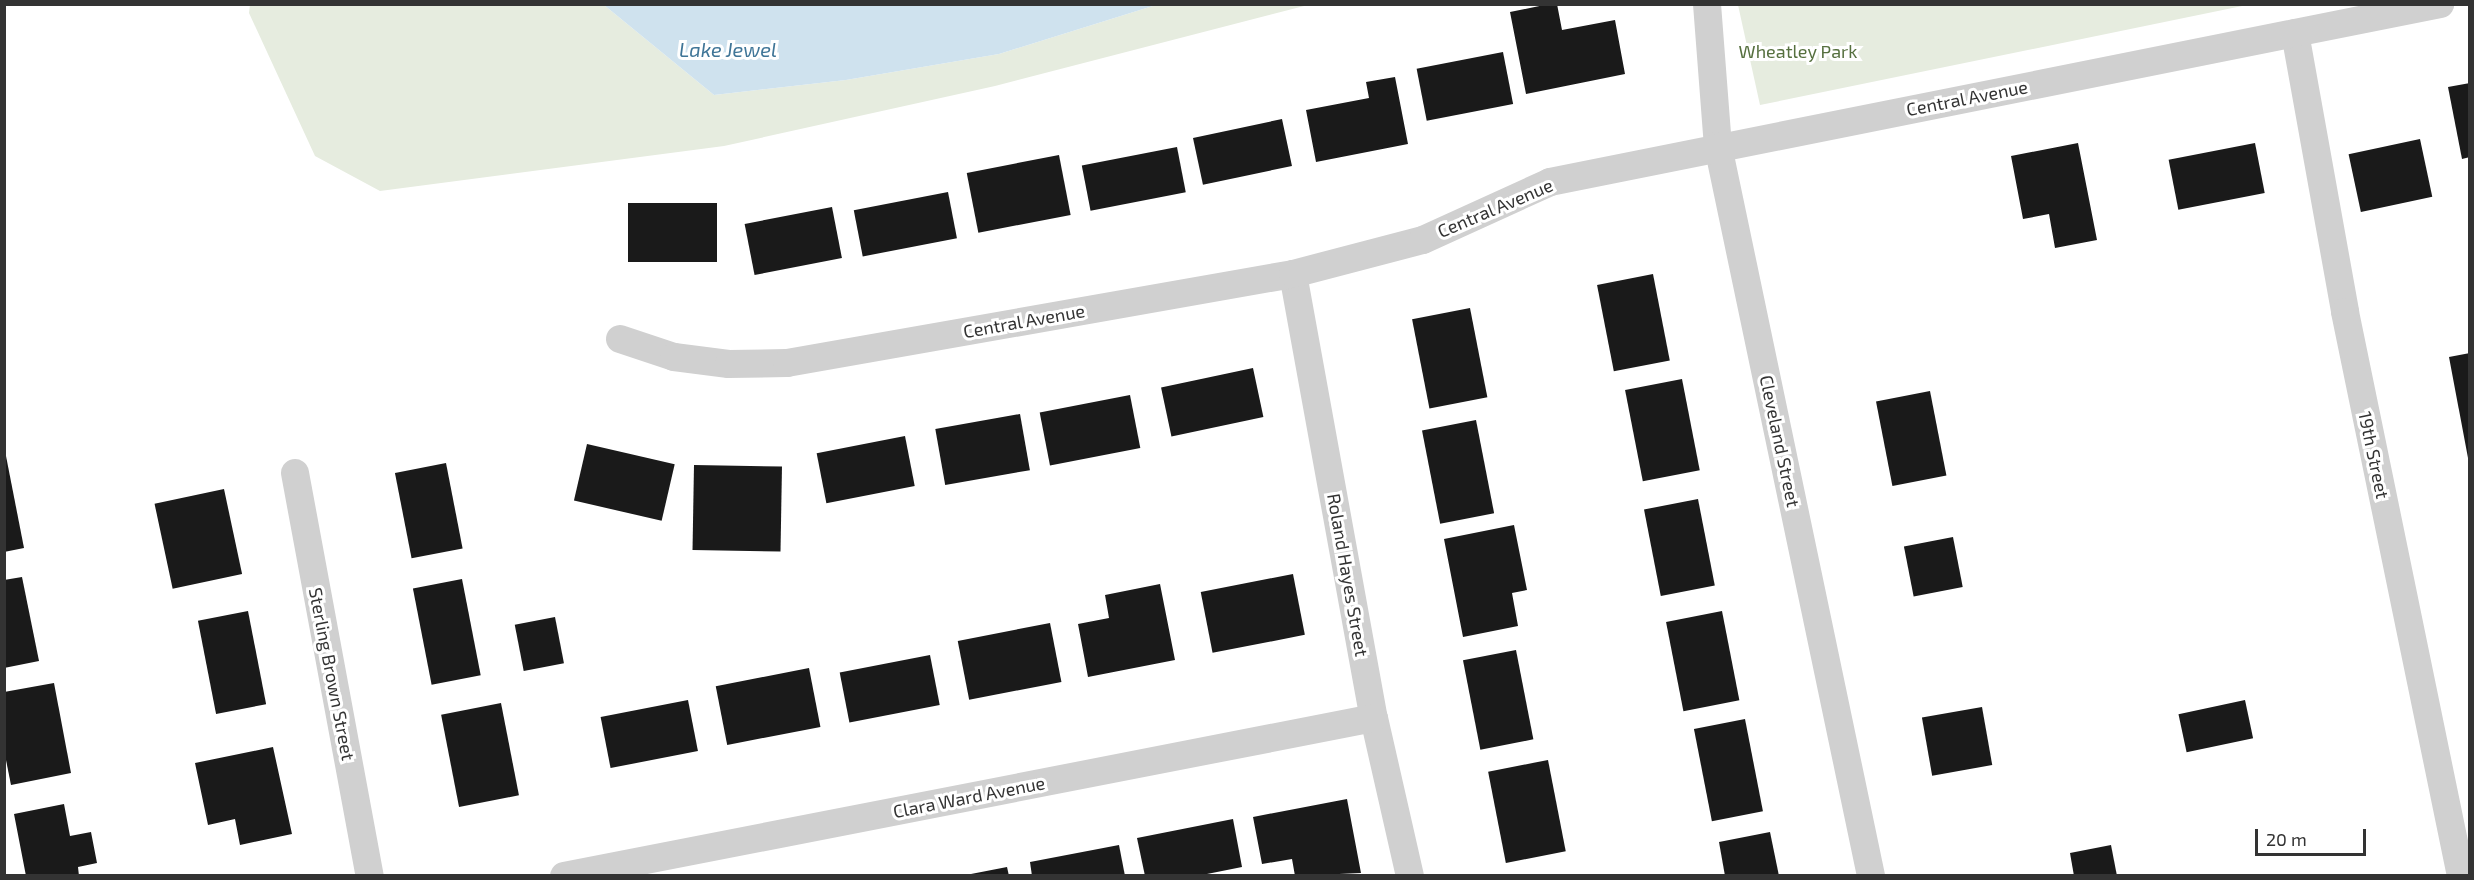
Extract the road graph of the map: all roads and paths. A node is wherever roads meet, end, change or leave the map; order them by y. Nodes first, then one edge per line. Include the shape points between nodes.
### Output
1 (1707, 4) edge
2 (2440, 4) edge
3 (2295, 33) junction
4 (1718, 146) junction
5 (1293, 274) junction
6 (620, 339) dead end
7 (295, 473) dead end
8 (1374, 718) junction
9 (370, 876) edge
10 (564, 876) edge
11 (1410, 876) edge
12 (1871, 876) edge
13 (2461, 876) edge

1 - 4 street, Cleveland Street
2 - 3 street, Central Avenue
3 - 4 street, Central Avenue
3 - 13 street, 19th Street via 2345,312
4 - 5 street, Central Avenue via 1550,182 1423,240
4 - 12 street, Cleveland Street
5 - 6 street, Central Avenue via 787,363 729,364 674,357
5 - 8 street, Roland Hayes Street
7 - 9 street, Sterling Brown Street
8 - 10 street, Clara Ward Avenue
8 - 11 street, Roland Hayes Street

